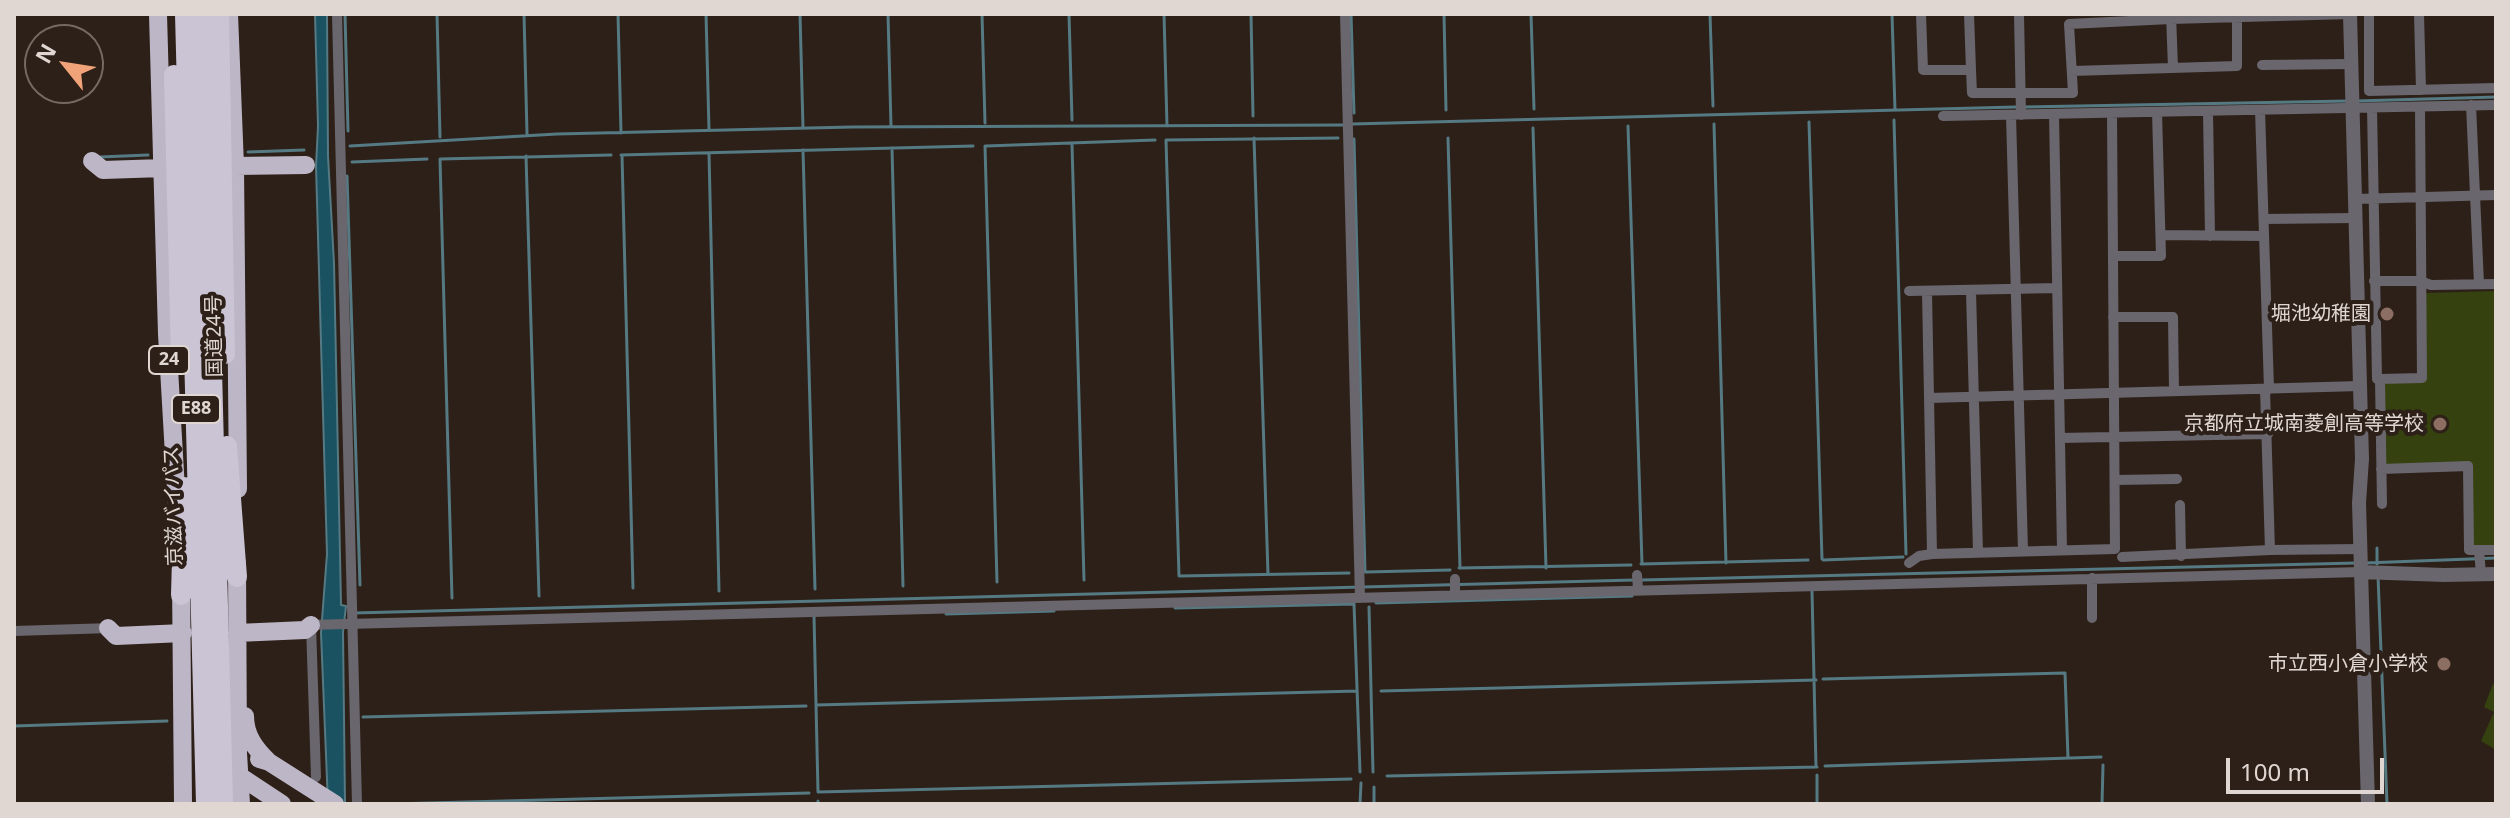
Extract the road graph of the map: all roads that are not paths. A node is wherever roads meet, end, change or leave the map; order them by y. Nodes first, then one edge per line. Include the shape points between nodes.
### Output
1 (158, 14) edge
2 (175, 14) edge
3 (185, 14) edge
4 (203, 14) edge
5 (219, 14) edge
6 (229, 14) edge
7 (337, 14) edge
8 (1345, 14) edge
9 (1921, 14) edge
10 (1969, 14) edge
11 (2019, 14) edge
12 (2350, 14) edge
13 (2369, 14) edge
14 (2419, 14) edge
15 (2255, 15) edge
16 (2171, 16) edge
17 (2237, 17) junction
18 (2069, 19) edge
19 (2351, 64) junction
20 (2262, 65) dead end
21 (2173, 68) junction
22 (1971, 70) junction
23 (2072, 71) junction
24 (2496, 88) edge
25 (2421, 90) junction
26 (2021, 94) junction
27 (2471, 105) junction
28 (2496, 105) edge
29 (2420, 107) junction
30 (2352, 108) junction
31 (2372, 108) junction
32 (2260, 110) junction
33 (2208, 111) junction
34 (2157, 112) junction
35 (2112, 113) junction
36 (2054, 114) junction
37 (2016, 115) junction
38 (1943, 116) dead end
39 (92, 161) dead end
40 (306, 162) dead end
41 (235, 166) junction
42 (163, 168) junction
43 (2496, 195) edge
44 (2475, 196) junction
45 (2422, 198) junction
46 (2355, 199) junction
47 (2374, 200) junction
48 (2355, 218) junction
49 (2264, 219) junction
50 (2161, 235) junction
51 (2210, 236) junction
52 (2264, 236) junction
53 (2113, 256) junction
54 (2374, 281) junction
55 (2420, 281) junction
56 (2479, 284) junction
57 (2496, 284) edge
58 (2057, 288) junction
59 (2016, 289) junction
60 (1909, 291) dead end
61 (1971, 291) junction
62 (1927, 292) junction
63 (2113, 317) junction
64 (2377, 337) junction
65 (2358, 338) junction
66 (2380, 379) junction
67 (2360, 386) junction
68 (2267, 389) junction
69 (2174, 391) junction
70 (2114, 393) junction
71 (2059, 394) junction
72 (2019, 396) junction
73 (1974, 397) junction
74 (1929, 398) junction
75 (2268, 434) junction
76 (2114, 437) junction
77 (2060, 438) junction
78 (2381, 469) junction
79 (2177, 479) dead end
80 (2115, 480) junction
81 (2382, 504) dead end
82 (238, 505) junction
83 (2180, 505) dead end
84 (2062, 550) junction
85 (2270, 550) junction
86 (2496, 550) edge
87 (2023, 551) junction
88 (1978, 552) junction
89 (1932, 554) junction
90 (2122, 557) dead end
91 (2178, 557) junction
92 (1909, 563) dead end
93 (2366, 565) junction
94 (2483, 565) edge
95 (2176, 574) junction
96 (237, 577) junction
97 (2092, 578) junction
98 (1360, 591) junction
99 (181, 595) junction
100 (2092, 618) dead end
101 (349, 624) junction
102 (314, 625) junction
103 (108, 628) joint
104 (175, 630) junction
105 (243, 630) junction
106 (14, 631) edge
107 (183, 726) junction
108 (209, 753) junction
109 (238, 753) junction
110 (269, 762) junction
111 (240, 777) junction
112 (321, 796) edge
113 (183, 804) edge
114 (190, 804) edge
115 (206, 804) edge
116 (223, 804) edge
117 (241, 804) edge
118 (282, 804) edge
119 (357, 804) edge
120 (2368, 804) edge

1 - 42 highway, 24
2 - 99 highway via 173,119 185,510
3 - 115 highway, 京滋バイパス / E88
4 - 116 highway, 京滋バイパス / E88
5 - 96 highway via 227,453
6 - 41 highway, 国道24号
7 - 101 street
8 - 98 street
9 - 22 street via 1923,70
10 - 22 street
11 - 26 street
12 - 15 street
12 - 19 street
13 - 25 street via 2369,91
14 - 25 street
15 - 17 street
16 - 17 street
16 - 18 street
16 - 21 street
17 - 21 street via 2237,66
18 - 23 street
19 - 20 street
19 - 30 street
21 - 23 street
22 - 26 street via 1972,93
23 - 26 street via 2073,93
24 - 25 street
26 - 37 street
27 - 28 street
27 - 29 street
27 - 44 street
29 - 31 street
29 - 45 street
30 - 31 street
30 - 32 street
30 - 46 street
31 - 47 street
32 - 33 street
32 - 49 street
33 - 34 street
33 - 51 street
34 - 35 street
34 - 50 street
35 - 36 street
35 - 53 street
36 - 37 street
36 - 58 street
37 - 38 street
37 - 59 street
39 - 42 highway via 103,170
40 - 41 highway
41 - 82 highway, 国道24号
42 - 99 highway, 24
43 - 44 street
44 - 45 street
44 - 56 street
45 - 47 street
45 - 55 street
46 - 47 street
46 - 48 street
47 - 54 street
48 - 49 street
48 - 65 street
49 - 52 street
50 - 51 street
50 - 53 street via 2161,256
51 - 52 street
52 - 68 street
53 - 63 street
54 - 55 street
54 - 64 street
55 - 56 street
55 - 66 street via 2422,378
56 - 57 street
58 - 59 street
58 - 71 street
59 - 61 street
59 - 72 street
60 - 62 street
61 - 62 street
61 - 73 street
62 - 74 street
63 - 69 street via 2173,317
63 - 70 street
64 - 65 street
64 - 66 street
65 - 67 street
66 - 78 street
67 - 68 street
67 - 93 street via 2359,503
68 - 69 street
68 - 75 street
69 - 70 street
70 - 71 street
70 - 76 street
71 - 72 street
71 - 77 street
72 - 73 street
72 - 87 street
73 - 74 street
73 - 88 street
74 - 89 street
75 - 76 street
75 - 85 street
76 - 77 street
76 - 80 street
77 - 84 street
78 - 81 street
78 - 94 street via 2468,466 2469,550
79 - 80 street
80 - 84 street via 2115,549
82 - 96 highway, 国道24号
82 - 105 highway
83 - 91 street
84 - 87 street
85 - 91 street
85 - 93 street
86 - 94 street
87 - 88 street
88 - 89 street
89 - 92 street
90 - 91 street
91 - 95 street
93 - 94 street via 2444,575
93 - 95 street
93 - 120 street
95 - 97 street
96 - 105 highway, 国道24号
97 - 98 street
97 - 100 street
98 - 101 street
99 - 104 highway, 24
101 - 102 street
101 - 119 street
102 - 105 highway via 305,630
102 - 112 street
103 - 104 highway via 116,636
103 - 106 street
104 - 107 highway, 24
105 - 109 highway, 国道24号
105 - 110 highway via 245,723 256,750
107 - 108 highway
107 - 113 highway
108 - 109 highway
108 - 111 highway
108 - 114 highway via 196,756 189,768
109 - 110 highway
109 - 111 highway, 国道24号
110 - 112 highway
111 - 117 highway, 国道24号
111 - 118 highway

